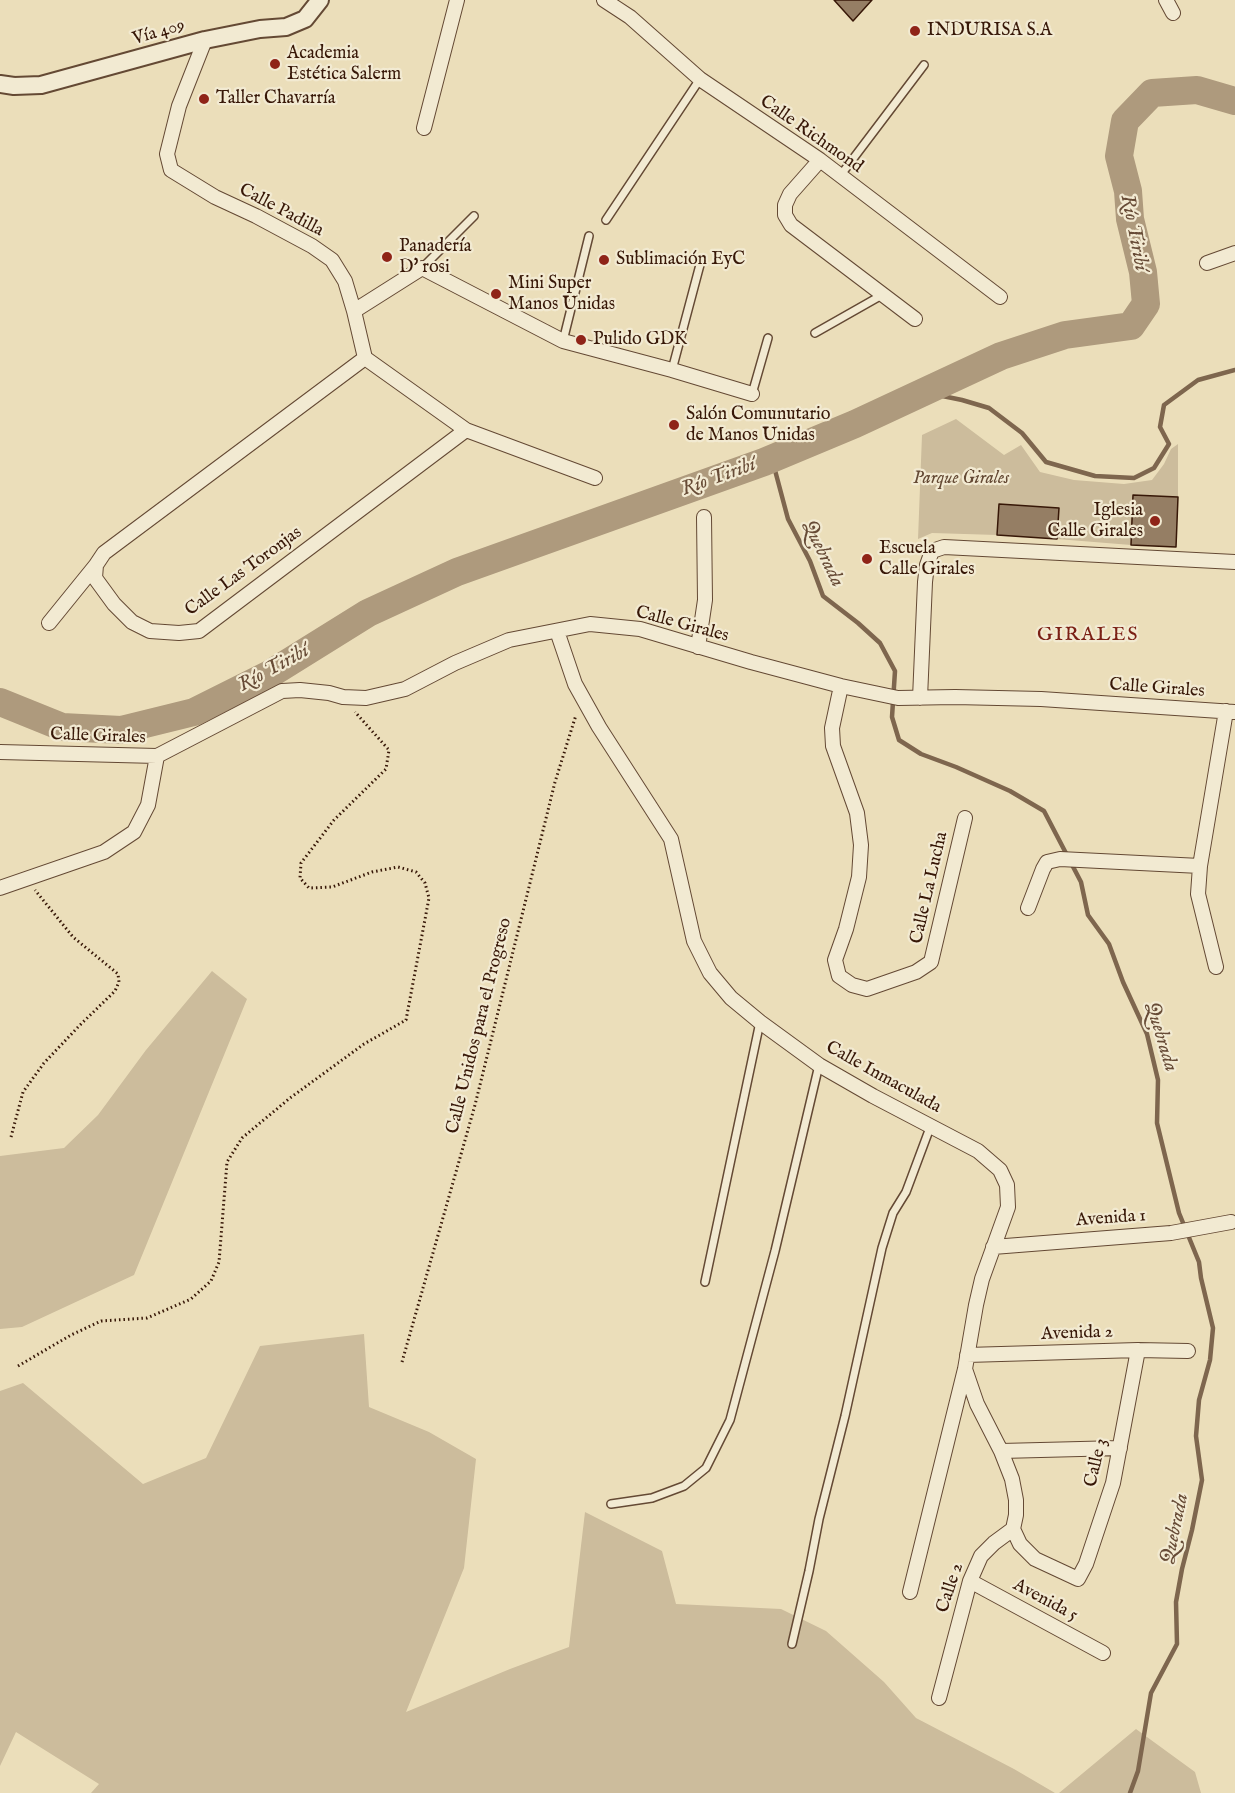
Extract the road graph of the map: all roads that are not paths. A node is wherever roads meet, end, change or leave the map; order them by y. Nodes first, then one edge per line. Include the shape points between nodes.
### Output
1 (320, 0) edge
2 (457, 0) edge
3 (604, 0) edge
4 (1166, 0) edge
5 (1173, 13) dead end
6 (205, 40) junction
7 (924, 66) dead end
8 (700, 79) junction
9 (0, 84) edge
10 (424, 128) dead end
11 (819, 160) junction
12 (840, 176) junction
13 (474, 216) dead end
14 (606, 220) dead end
15 (589, 236) dead end
16 (1235, 253) edge
17 (701, 261) dead end
18 (1207, 263) dead end
19 (422, 268) junction
20 (882, 295) junction
21 (1000, 297) dead end
22 (354, 311) junction
23 (915, 320) dead end
24 (815, 333) dead end
25 (768, 338) dead end
26 (563, 341) junction
27 (365, 358) junction
28 (672, 370) junction
29 (752, 394) joint
30 (466, 430) junction
31 (595, 478) dead end
32 (704, 517) dead end
33 (1235, 562) edge
34 (96, 565) junction
35 (49, 623) dead end
36 (557, 631) junction
37 (698, 647) junction
38 (841, 686) junction
39 (920, 698) junction
40 (1230, 712) edge
41 (0, 752) edge
42 (157, 756) junction
43 (965, 818) dead end
44 (1200, 866) junction
45 (0, 888) edge
46 (1028, 908) dead end
47 (1216, 968) dead end
48 (760, 1022) junction
49 (819, 1065) junction
50 (931, 1125) junction
51 (1231, 1222) dead end
52 (993, 1247) junction
53 (705, 1282) dead end
54 (1138, 1350) junction
55 (1188, 1350) dead end
56 (966, 1362) junction
57 (1120, 1448) junction
58 (1001, 1451) junction
59 (611, 1504) dead end
60 (1013, 1529) junction
61 (970, 1581) junction
62 (910, 1592) dead end
63 (792, 1644) dead end
64 (1103, 1653) dead end
65 (939, 1698) dead end

1 - 6 street, Vía 409 via 305,19 286,27
2 - 10 street
3 - 8 street, Calle Richmond via 630,17
4 - 5 street
6 - 9 street, Vía 409 via 41,85
6 - 22 street, Calle Padilla via 179,106 167,154 171,170 332,260 345,281
7 - 12 lane
8 - 11 street, Calle Richmond
8 - 14 lane
11 - 12 street, Calle Richmond
11 - 20 street via 790,194 785,215 791,225
12 - 21 street, Calle Richmond
13 - 19 lane
15 - 26 lane
16 - 18 street
17 - 28 lane
19 - 22 street
19 - 26 street
20 - 23 street
20 - 24 lane
22 - 27 street, Calle Padilla
25 - 29 lane
26 - 28 street
27 - 30 street
27 - 34 street via 104,554
28 - 29 street
30 - 31 street
30 - 34 street, Calle Las Toronjas via 199,631 150,631 132,622 94,578
32 - 37 street via 705,600
33 - 39 street via 944,547 932,550 927,565
34 - 35 street
36 - 37 street, Calle Girales via 590,624 640,629
36 - 42 street, Calle Girales via 509,640 405,689 366,698 282,691
36 - 48 street, Calle Inmaculada via 582,697 671,839 694,941 710,973 731,998
37 - 38 street, Calle Girales
38 - 39 street, Calle Girales via 898,698
38 - 43 street, Calle La Lucha via 832,728 833,746 857,813 861,845 859,877 835,960 839,976 867,989 916,972 931,962
39 - 40 street, Calle Girales via 1041,699
40 - 44 street
41 - 42 street, Calle Girales
42 - 45 street via 148,805 134,832 104,852
44 - 46 street via 1060,859 1047,862
44 - 47 street via 1198,894
48 - 49 street, Calle Inmaculada
48 - 53 lane
49 - 50 street, Calle Inmaculada
49 - 59 lane via 730,1420 706,1468 684,1486 652,1498
50 - 52 street, Calle Inmaculada via 978,1150 1000,1170 1007,1185 1008,1207
50 - 63 lane via 882,1248
51 - 52 street, Avenida 1 via 1171,1233
52 - 56 street, Calle Inmaculada via 976,1305
54 - 55 street, Avenida 2
54 - 56 street, Avenida 2
54 - 57 street, Calle 3
56 - 58 street via 977,1404
56 - 62 street, Calle Inmaculada
57 - 58 street
57 - 60 street, Calle 3 via 1113,1483 1078,1579 1035,1559 1020,1544
58 - 60 street via 1016,1500
60 - 61 street, Calle 2 via 981,1556
61 - 64 street, Avenida 5
61 - 65 street, Calle 2

